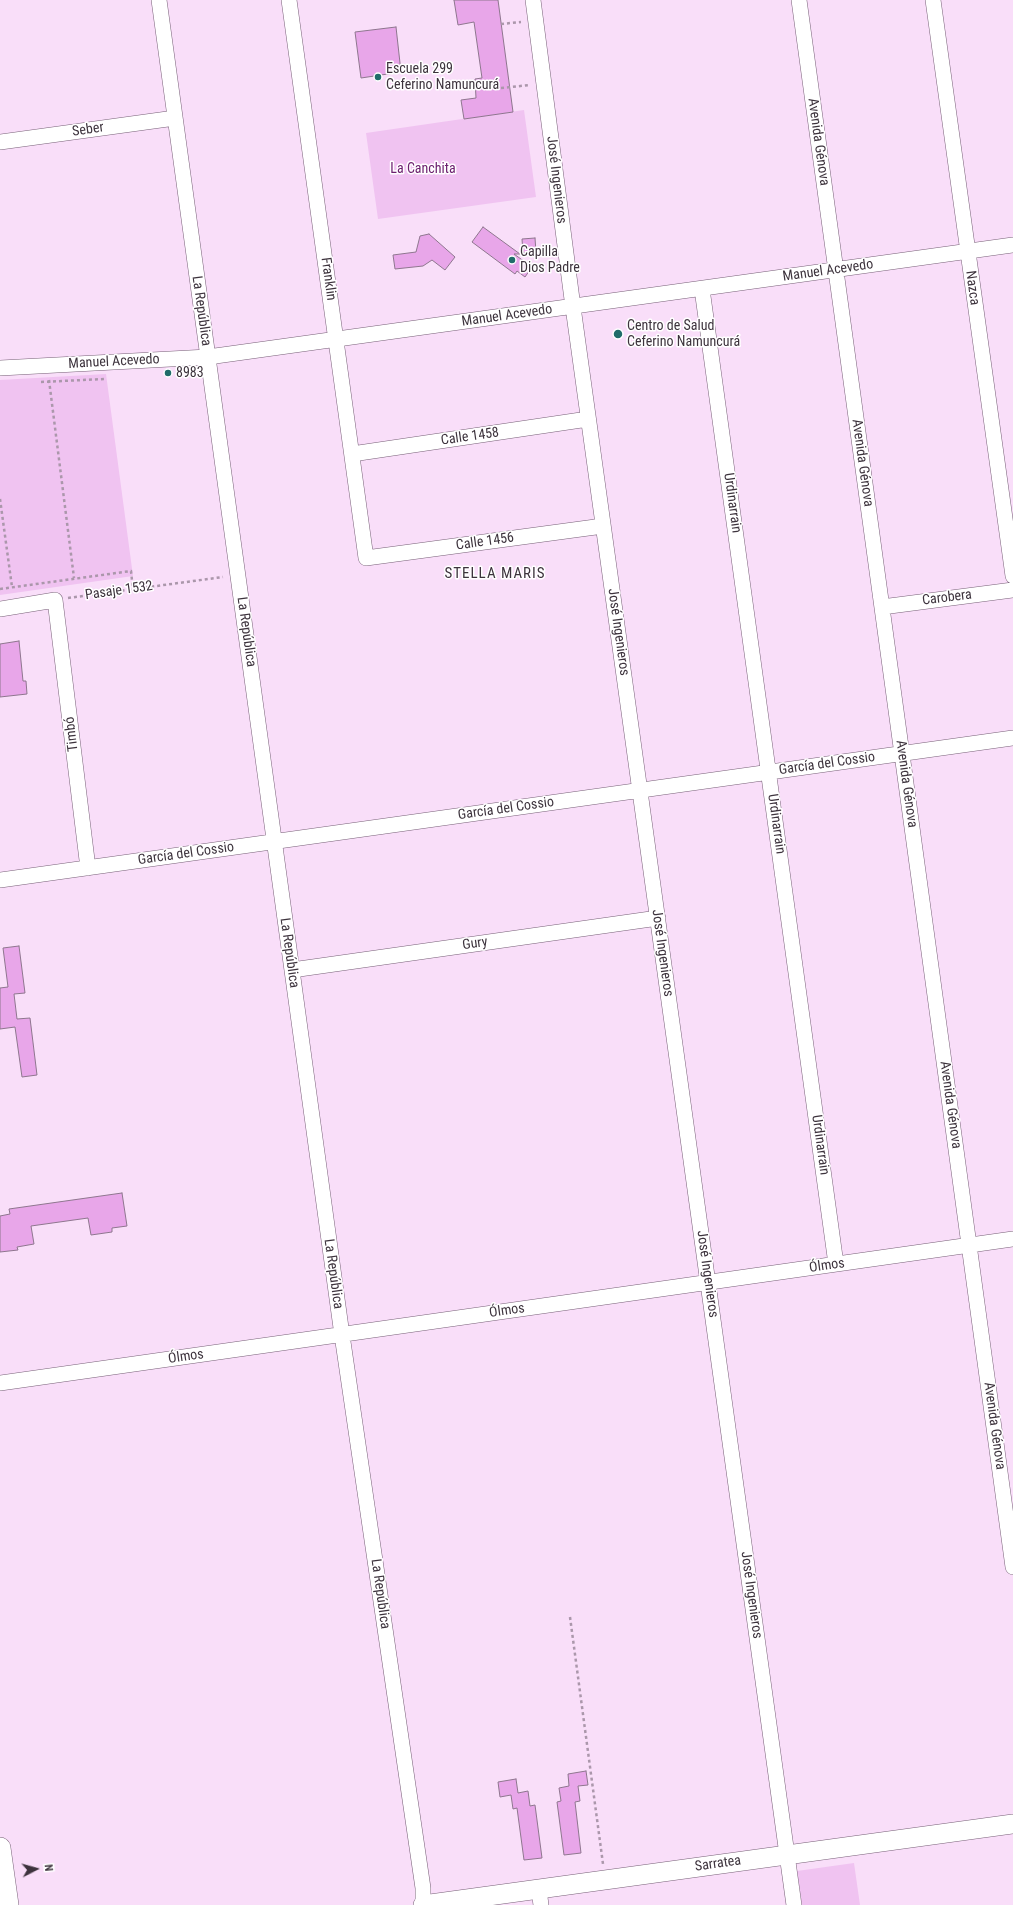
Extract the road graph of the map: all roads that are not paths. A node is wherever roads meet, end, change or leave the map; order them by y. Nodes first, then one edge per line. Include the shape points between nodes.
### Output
1 (159, 0) edge
2 (289, 0) edge
3 (533, 0) edge
4 (799, 0) edge
5 (933, 0) edge
6 (175, 118) junction
7 (0, 142) edge
8 (1013, 245) edge
9 (967, 252) junction
10 (836, 270) junction
11 (702, 289) junction
12 (573, 307) junction
13 (336, 339) junction
14 (208, 357) junction
15 (0, 368) edge
16 (588, 419) junction
17 (352, 454) junction
18 (603, 526) junction
19 (366, 558) joint
20 (1013, 576) edge
21 (1013, 590) edge
22 (882, 607) junction
23 (0, 609) edge
24 (1013, 738) edge
25 (902, 754) junction
26 (769, 772) junction
27 (640, 790) junction
28 (274, 842) junction
29 (88, 868) junction
30 (0, 880) edge
31 (658, 918) junction
32 (292, 970) junction
33 (1013, 1239) edge
34 (969, 1246) junction
35 (836, 1264) junction
36 (708, 1282) junction
37 (342, 1335) junction
38 (0, 1383) edge
39 (1013, 1567) edge
40 (1013, 1824) edge
41 (0, 1848) edge
42 (787, 1855) junction
43 (540, 1897) edge
44 (8, 1905) edge
45 (423, 1905) edge
46 (794, 1905) edge

1 - 6 street, La República
2 - 13 street, Franklin
3 - 12 street, José Ingenieros
4 - 10 street, Avenida Génova
5 - 9 street, Nazca
6 - 7 street, Seber
6 - 14 street, La República
8 - 9 street, Manuel Acevedo
9 - 10 street, Manuel Acevedo
9 - 20 street, Nazca
10 - 11 street, Manuel Acevedo
10 - 22 street, Avenida Génova
11 - 12 street, Manuel Acevedo
11 - 26 street, Urdinarrain
12 - 13 street, Manuel Acevedo
12 - 16 street, José Ingenieros
13 - 14 street, Manuel Acevedo
13 - 17 street, Franklin
14 - 15 street, Manuel Acevedo
14 - 28 street, La República
16 - 17 street, Calle 1458
16 - 18 street, José Ingenieros
17 - 19 street, Franklin
18 - 19 street, Calle 1456
18 - 27 street, José Ingenieros
21 - 22 street, Carobera
22 - 25 street, Avenida Génova
23 - 29 street, Timbó via 55,600
24 - 25 street, García del Cossio
25 - 26 street, García del Cossio
25 - 34 street, Avenida Génova
26 - 27 street, García del Cossio
26 - 35 street, Urdinarrain
27 - 28 street, García del Cossio
27 - 31 street, José Ingenieros
28 - 29 street, García del Cossio
28 - 32 street, La República
29 - 30 street, García del Cossio
31 - 32 street, Gury
31 - 36 street, José Ingenieros
32 - 37 street, La República
33 - 34 street, Ólmos
34 - 35 street, Ólmos
34 - 39 street, Avenida Génova
35 - 36 street, Ólmos
36 - 37 street, Ólmos
36 - 42 street, José Ingenieros
37 - 38 street, Ólmos
37 - 45 street, La República via 422,1880
40 - 42 street, Sarratea
41 - 44 main road
42 - 43 street, Sarratea via 605,1880
42 - 46 street, José Ingenieros
43 - 45 street, Sarratea

